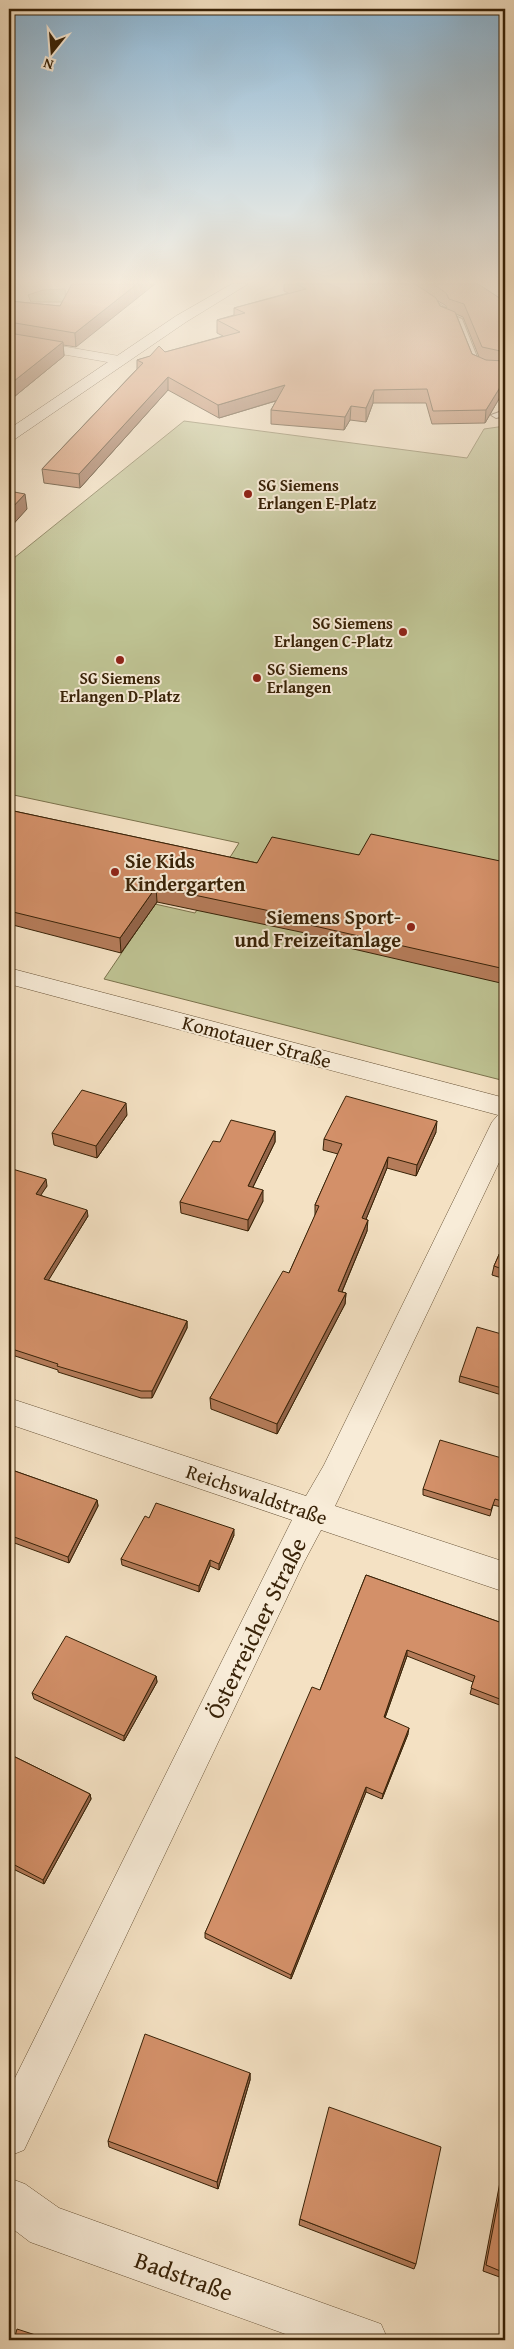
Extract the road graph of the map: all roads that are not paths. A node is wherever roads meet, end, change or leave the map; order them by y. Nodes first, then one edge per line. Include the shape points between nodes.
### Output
1 (70, 394) edge
2 (9, 436) edge
3 (9, 976) edge
4 (505, 1107) edge
5 (505, 1122) edge
6 (9, 1411) edge
7 (314, 1513) junction
8 (505, 1577) edge
9 (9, 2135) edge
10 (9, 2200) edge
11 (365, 2340) edge

1 - 2 street
3 - 4 street, Komotauer Straße
5 - 7 street, Österreicher Straße
6 - 7 street, Reichswaldstraße
7 - 8 street, Reichswaldstraße
7 - 9 street, Österreicher Straße via 287,1562
10 - 11 street, Badstraße via 46,2226

